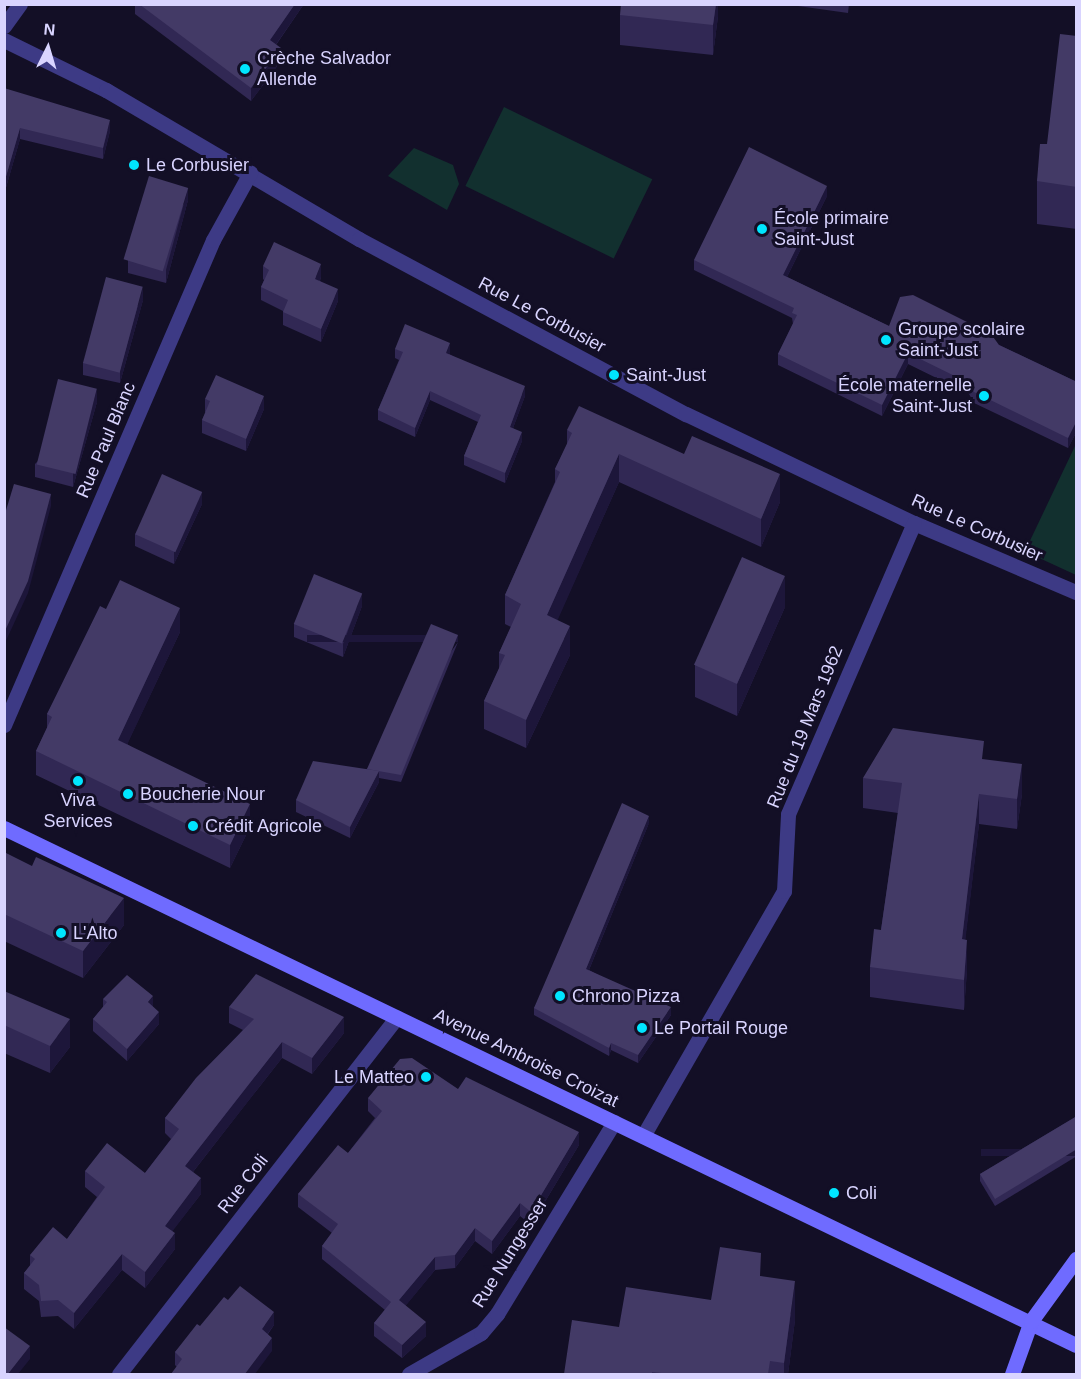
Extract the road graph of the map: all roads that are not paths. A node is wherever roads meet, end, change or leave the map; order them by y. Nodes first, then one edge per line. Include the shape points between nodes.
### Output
1 (20, 4) edge
2 (4, 26) edge
3 (4, 40) edge
4 (250, 173) junction
5 (914, 523) junction
6 (1077, 592) edge
7 (4, 725) edge
8 (4, 828) edge
9 (397, 1017) junction
10 (615, 1122) junction
11 (643, 1136) junction
12 (1077, 1259) edge
13 (1030, 1321) junction
14 (1077, 1345) edge
15 (118, 1374) edge
16 (409, 1374) edge
17 (1012, 1374) edge

1 - 2 street
3 - 4 street, Rue Le Corbusier via 106,90
4 - 5 street, Rue Le Corbusier via 359,239 676,408
4 - 7 street, Rue Paul Blanc via 213,240
5 - 6 street, Rue Le Corbusier
5 - 11 street, Rue du 19 Mars 1962 via 788,814 784,891
8 - 9 street, Avenue Ambroise Croizat
9 - 10 street, Avenue Ambroise Croizat
9 - 15 street, Rue Coli
10 - 11 street, Avenue Ambroise Croizat
10 - 16 street, Rue Nungesser via 497,1314 481,1333
11 - 13 street, Avenue Ambroise Croizat
12 - 13 street
13 - 14 street, Avenue Ambroise Croizat
13 - 17 street

